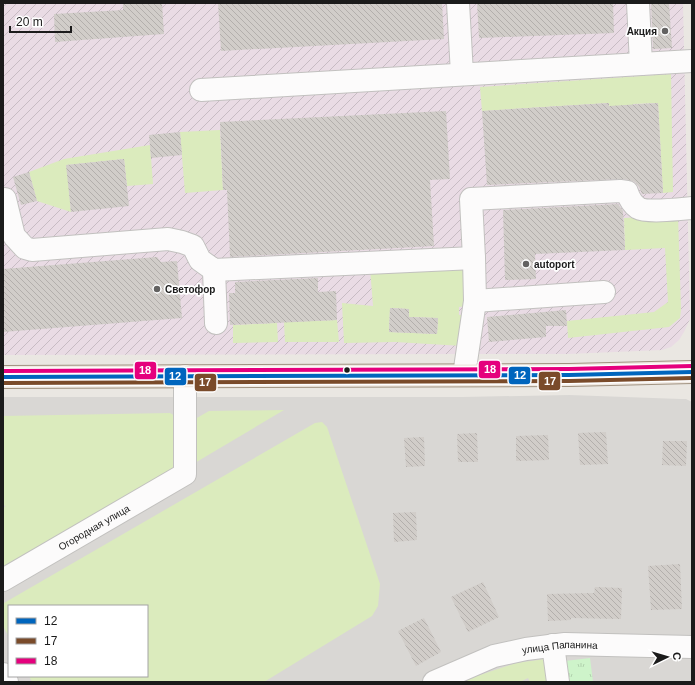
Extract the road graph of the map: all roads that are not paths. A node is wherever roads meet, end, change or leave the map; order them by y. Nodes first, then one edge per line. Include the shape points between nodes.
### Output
1 (458, 3) edge
2 (638, 3) edge
3 (692, 61) edge
4 (641, 64) junction
5 (462, 74) junction
6 (201, 90) dead end
7 (5, 199) dead end
8 (692, 208) edge
9 (474, 258) junction
10 (214, 270) junction
11 (604, 292) dead end
12 (475, 301) junction
13 (216, 323) dead end
14 (692, 372) edge
15 (464, 375) junction
16 (185, 376) junction
17 (3, 377) edge
18 (3, 580) edge
19 (553, 646) junction
20 (692, 647) edge
21 (3, 674) edge
22 (7, 682) edge
23 (434, 682) edge
24 (558, 682) edge

1 - 5 lane
2 - 4 lane
3 - 4 lane
4 - 5 lane
5 - 6 lane
7 - 10 lane via 14,236 25,248 32,250 168,239 193,246 200,260
8 - 9 lane via 638,208 629,199 627,192 620,191 471,199
9 - 10 lane
9 - 12 lane
10 - 13 lane
11 - 12 lane
12 - 15 lane
14 - 15 main road
15 - 16 main road
16 - 17 main road
16 - 18 lane, Огородная улица via 185,474
19 - 20 lane, улица Папанина via 565,644
19 - 23 lane, улица Папанина via 494,656
19 - 24 lane
21 - 22 lane

